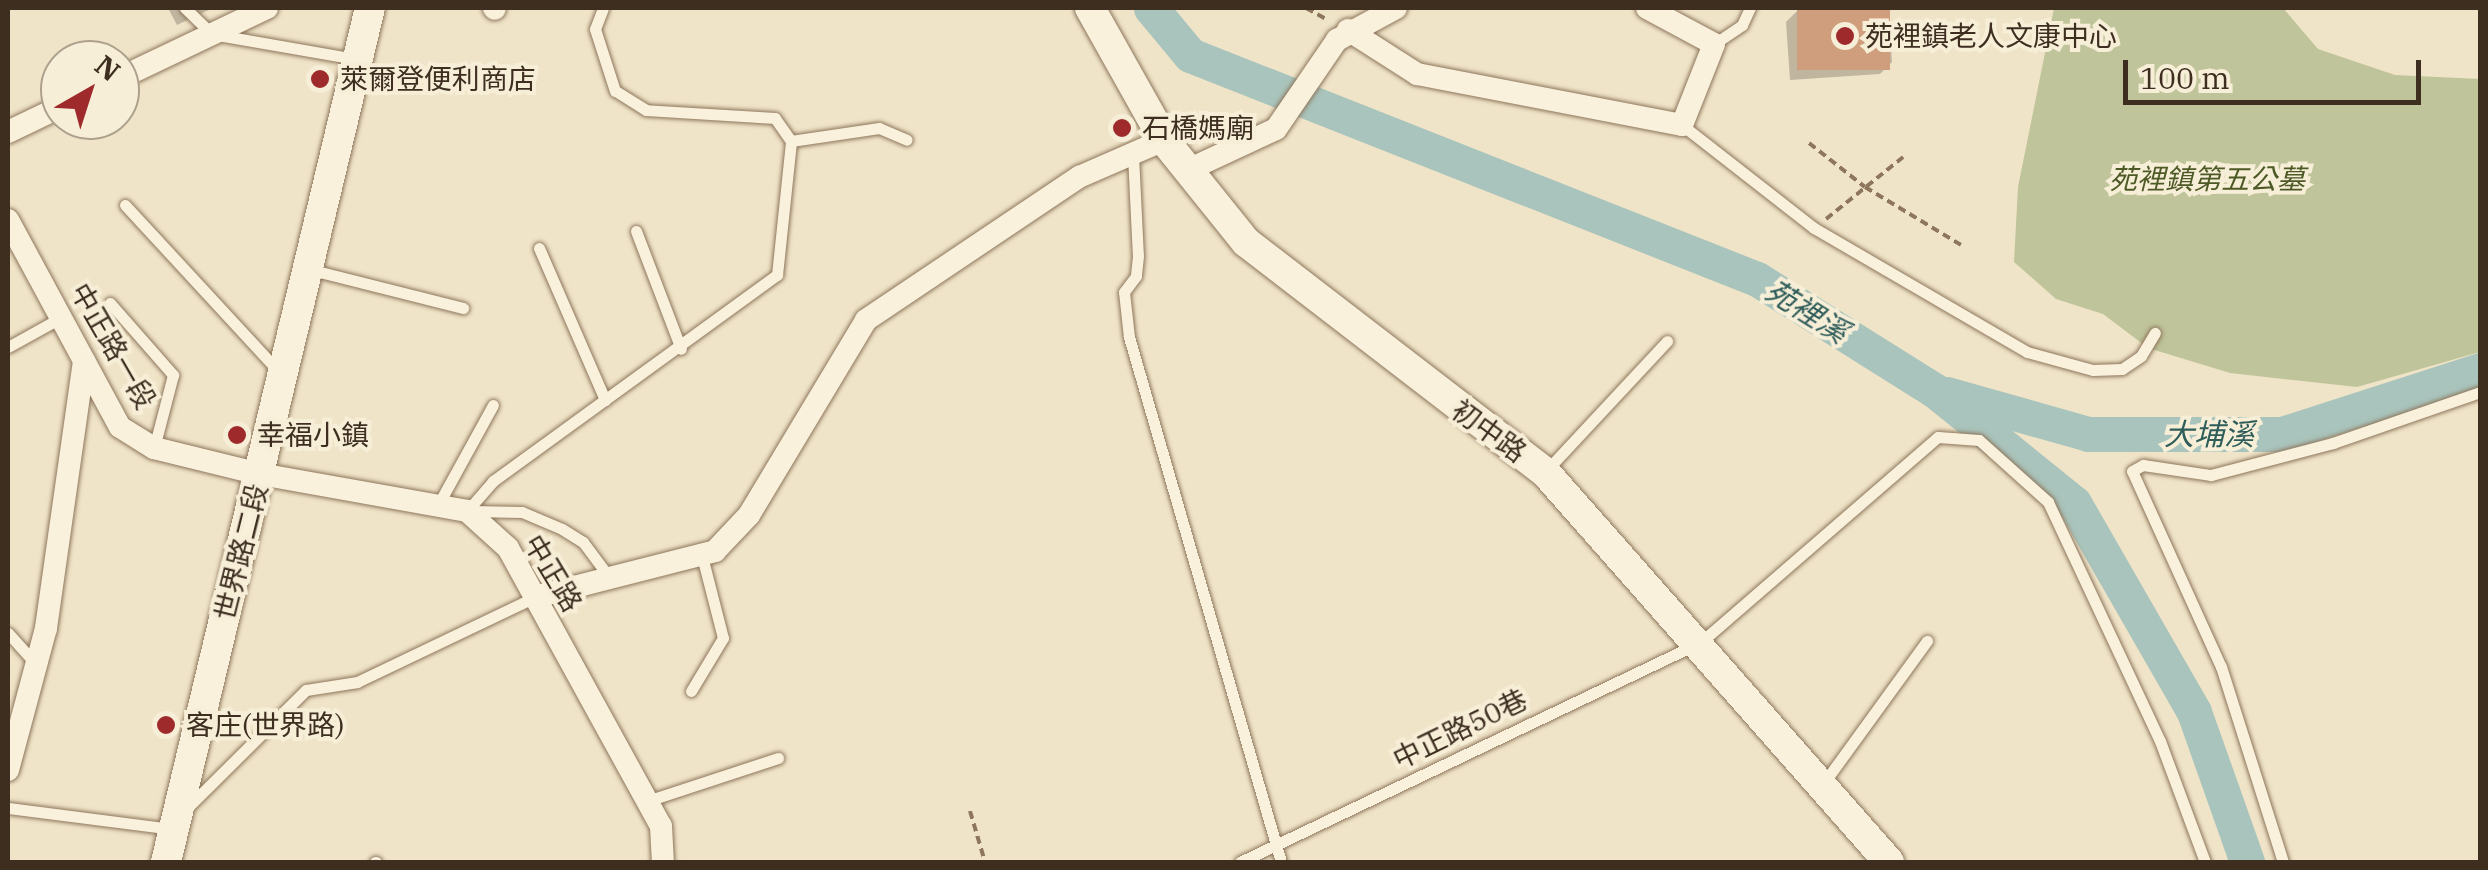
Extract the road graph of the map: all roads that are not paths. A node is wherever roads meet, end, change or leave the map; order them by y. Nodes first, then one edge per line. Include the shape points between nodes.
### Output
1 (185, 8) edge
2 (267, 8) edge
3 (370, 8) edge
4 (604, 8) edge
5 (1090, 8) edge
6 (1396, 8) edge
7 (1646, 8) edge
8 (1750, 8) edge
9 (212, 34) junction
10 (1342, 35) junction
11 (1714, 44) junction
12 (359, 60) junction
13 (140, 68) edge
14 (40, 116) edge
15 (1682, 125) junction
16 (8, 132) edge
17 (907, 140) dead end
18 (1164, 140) junction
19 (790, 141) junction
20 (1132, 150) junction
21 (1188, 170) junction
22 (125, 206) dead end
23 (8, 220) edge
24 (636, 231) dead end
25 (539, 248) dead end
26 (308, 269) junction
27 (110, 303) dead end
28 (464, 308) dead end
29 (60, 318) junction
30 (2155, 333) dead end
31 (1667, 341) dead end
32 (8, 347) edge
33 (681, 349) junction
34 (84, 361) junction
35 (283, 376) junction
36 (2480, 392) edge
37 (605, 400) junction
38 (493, 405) dead end
39 (154, 448) junction
40 (1545, 472) junction
41 (260, 474) junction
42 (438, 506) junction
43 (467, 511) junction
44 (702, 556) junction
45 (609, 577) junction
46 (534, 597) junction
47 (8, 633) edge
48 (1927, 641) dead end
49 (1701, 642) junction
50 (36, 664) junction
51 (691, 691) dead end
52 (778, 758) dead end
53 (8, 770) edge
54 (1821, 788) junction
55 (647, 801) junction
56 (8, 808) edge
57 (175, 825) junction
58 (1277, 844) junction
59 (166, 862) edge
60 (663, 862) edge
61 (1240, 862) edge
62 (1282, 862) edge
63 (1890, 862) edge
64 (2205, 862) edge
65 (2283, 862) edge

1 - 9 lane
2 - 9 street
3 - 12 street, 世界路二段
4 - 19 lane via 595,30 615,91 646,110 775,118
5 - 18 street, 初中路
6 - 10 street
7 - 11 street
8 - 11 lane via 1742,25
9 - 12 lane
9 - 13 street
10 - 15 street via 1417,74
10 - 21 street via 1276,128
11 - 15 street
12 - 26 street, 世界路二段
14 - 16 street
15 - 30 lane via 1814,228 1897,270 2027,352 2092,370 2122,368 2141,356
17 - 19 lane via 879,128
18 - 20 street
18 - 21 street, 初中路
19 - 33 lane via 776,275
20 - 44 street via 1079,177 866,320 749,515
20 - 58 lane via 1138,256 1136,276 1124,292 1130,337
21 - 40 street, 初中路 via 1246,242
22 - 35 lane
23 - 29 street, 中正路一段
24 - 33 lane
25 - 37 lane
26 - 28 lane
26 - 35 street, 世界路二段
27 - 39 lane via 173,375
29 - 32 lane
29 - 34 street, 中正路一段
31 - 40 lane
33 - 37 lane
34 - 39 street, 中正路一段 via 120,427
34 - 50 street
35 - 41 street, 世界路二段
36 - 65 lane via 2333,443 2211,475 2143,466 2132,471 2220,667
37 - 43 lane via 493,481
38 - 42 lane
39 - 41 street, 中正路一段
40 - 49 street, 初中路
41 - 42 street
41 - 57 street, 世界路二段
42 - 43 street
43 - 45 lane via 522,512 562,529 583,542
43 - 46 street, 中正路 via 508,548
44 - 45 street
44 - 51 lane via 723,638
45 - 46 street
46 - 55 street, 中正路
46 - 57 lane via 357,682 306,690
47 - 50 lane
48 - 54 lane
49 - 54 street, 初中路
49 - 58 lane, 中正路50巷
49 - 64 lane, 中正路50巷 via 1938,437 1979,440 2048,502 2160,741
50 - 53 street
52 - 55 lane
54 - 63 street, 初中路
55 - 60 street, 中正路 via 661,826
56 - 57 lane
57 - 59 street, 世界路二段
58 - 61 lane, 中正路50巷
58 - 62 lane

